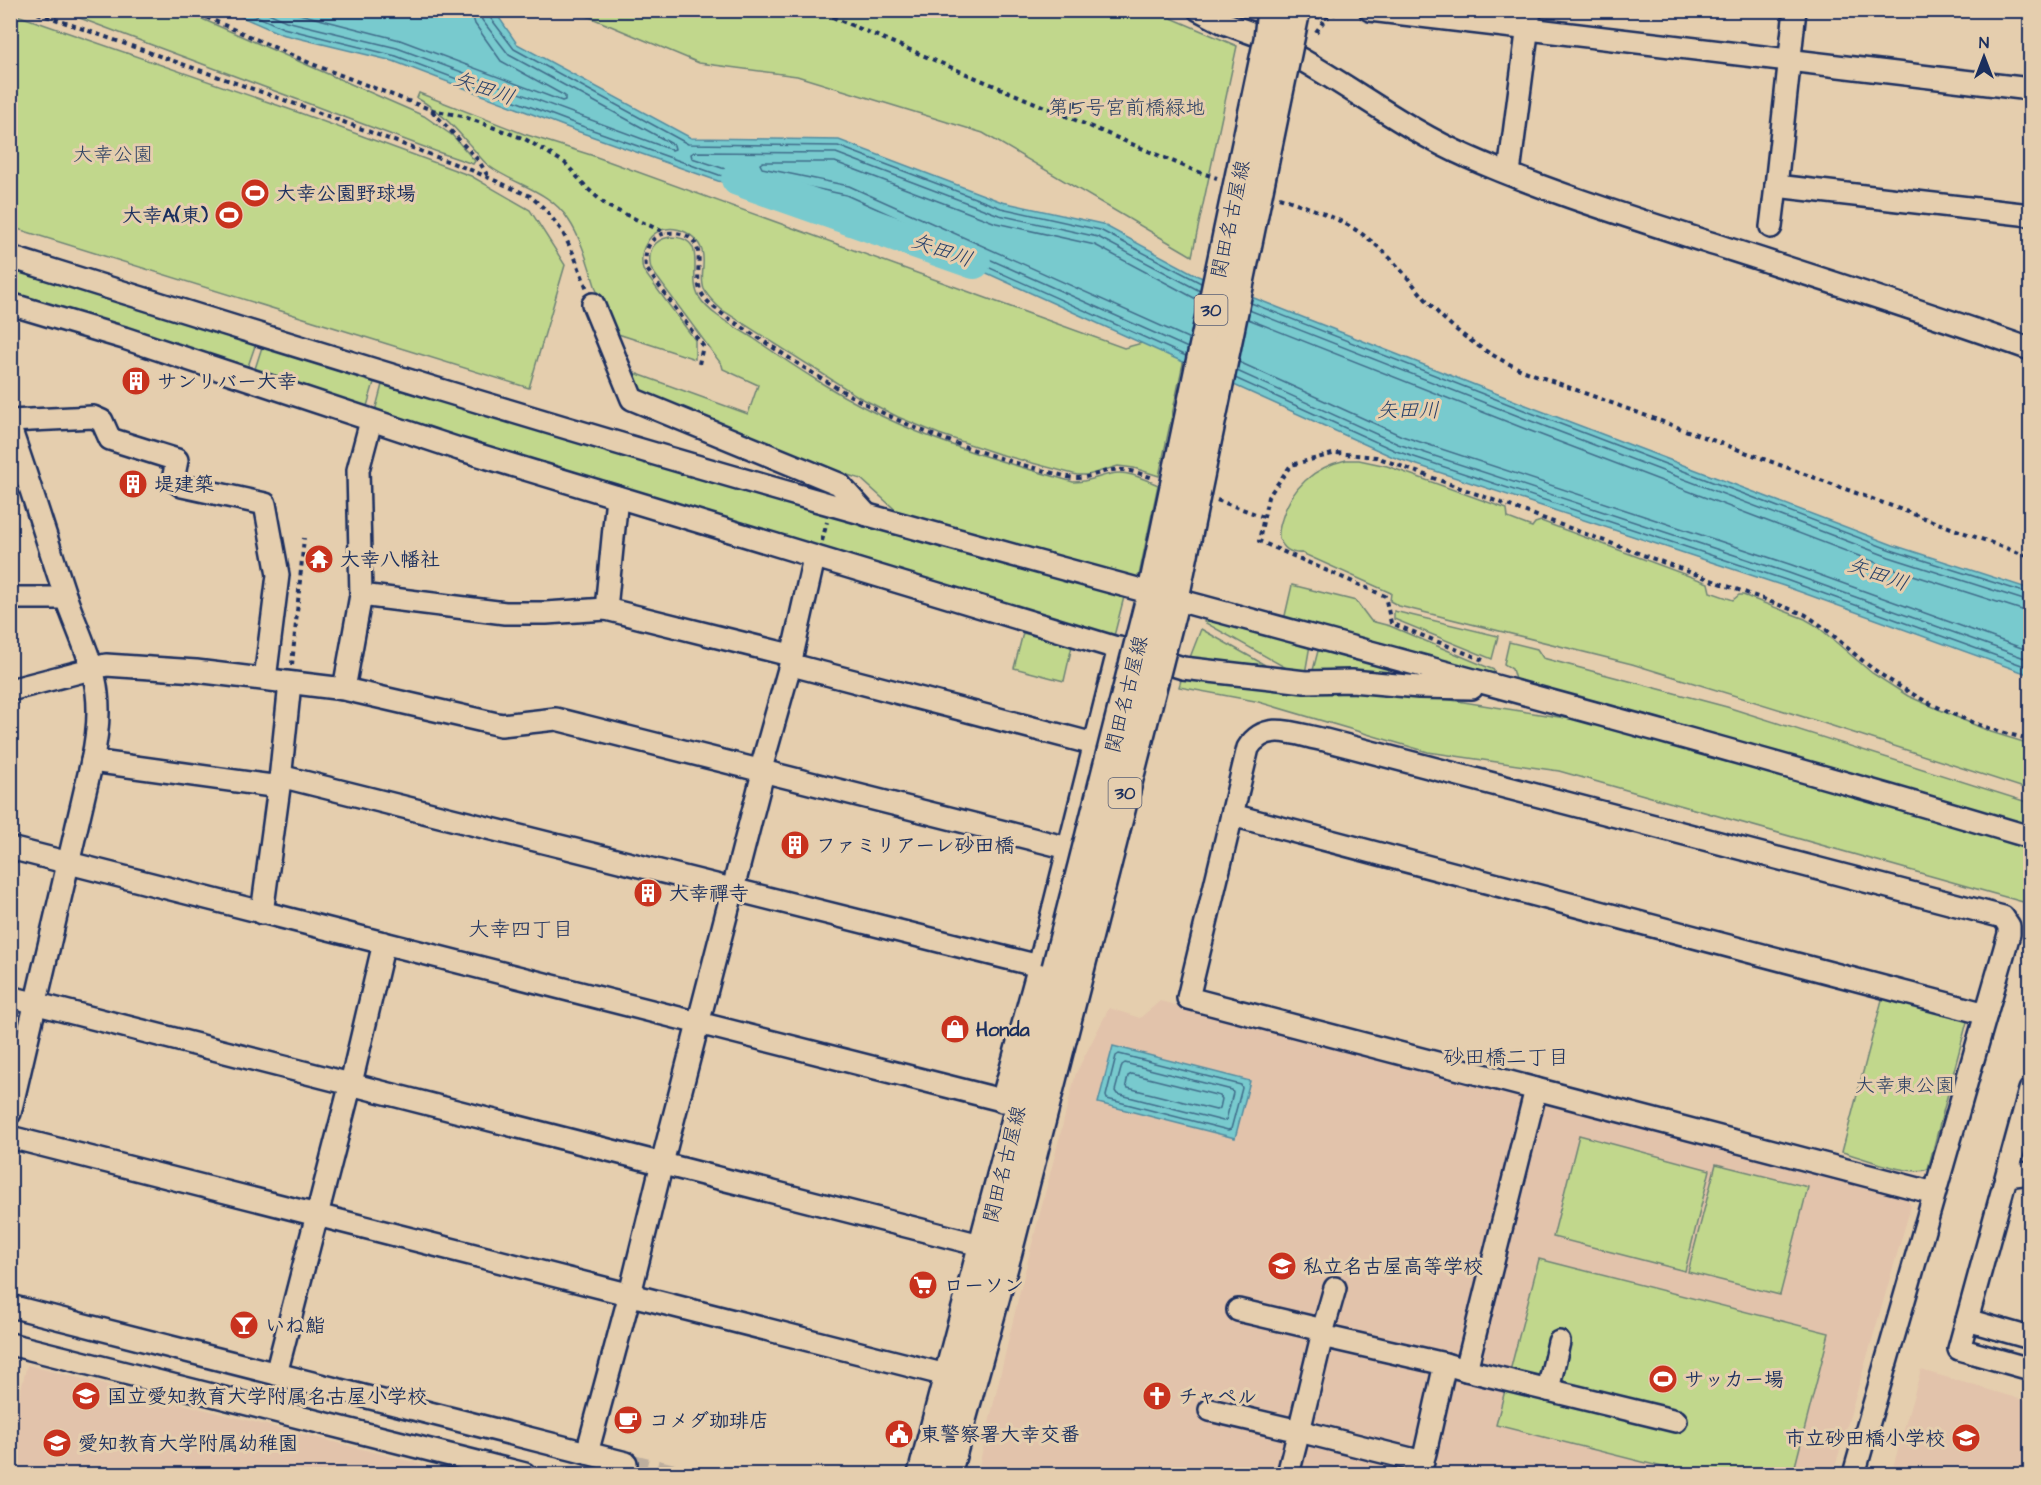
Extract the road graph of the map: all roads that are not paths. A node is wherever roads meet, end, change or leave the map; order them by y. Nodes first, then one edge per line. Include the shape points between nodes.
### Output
1 (1199, 10) edge
2 (1271, 10) edge
3 (1296, 10) edge
4 (1370, 10) edge
5 (1795, 10) edge
6 (1528, 20) edge
7 (1278, 45) junction
8 (1789, 60) junction
9 (2031, 88) edge
10 (1509, 173) junction
11 (1776, 186) junction
12 (2031, 214) edge
13 (1771, 227) dead end
14 (10, 257) edge
15 (10, 304) edge
16 (592, 304) road end
17 (2031, 349) edge
18 (371, 421) junction
19 (12, 432) edge
20 (617, 497) junction
21 (867, 515) junction
22 (815, 558) junction
23 (361, 595) junction
24 (1163, 597) junction
25 (10, 598) edge
26 (66, 598) junction
27 (606, 609) junction
28 (1119, 648) junction
29 (791, 661) junction
30 (92, 669) junction
31 (265, 679) junction
32 (290, 683) junction
33 (1502, 688) junction
34 (344, 689) junction
35 (10, 690) edge
36 (1094, 744) junction
37 (92, 761) junction
38 (763, 772) junction
39 (280, 780) junction
40 (1232, 815) junction
41 (2031, 837) edge
42 (10, 848) edge
43 (1068, 848) junction
44 (68, 863) junction
45 (734, 890) junction
46 (262, 913) junction
47 (384, 943) junction
48 (1058, 969) junction
49 (10, 997) edge
50 (37, 1004) junction
51 (1986, 1014) junction
52 (698, 1022) junction
53 (351, 1083) junction
54 (1536, 1089) junction
55 (2031, 1090) edge
56 (1022, 1106) junction
57 (10, 1113) edge
58 (10, 1137) edge
59 (662, 1163) junction
60 (2031, 1173) edge
61 (2007, 1176) junction
62 (1934, 1193) junction
63 (316, 1214) junction
64 (996, 1249) junction
65 (1335, 1288) dead end
66 (630, 1294) junction
67 (10, 1305) edge
68 (1238, 1310) dead end
69 (1967, 1320) junction
70 (1323, 1333) junction
71 (2031, 1338) edge
72 (1559, 1342) dead end
73 (10, 1344) edge
74 (1455, 1367) junction
75 (2031, 1369) edge
76 (276, 1374) junction
77 (950, 1376) junction
78 (1548, 1390) junction
79 (1210, 1410) dead end
80 (1676, 1421) dead end
81 (1299, 1431) junction
82 (587, 1453) junction
83 (626, 1463) tunnel mouth
84 (1421, 1468) edge
85 (525, 1474) edge
86 (922, 1474) edge
87 (946, 1474) edge
88 (1288, 1474) edge
89 (1854, 1474) edge

1 - 7 street
2 - 7 main road, 関田名古屋線 / 30, bridge
3 - 7 main road, 関田名古屋線 / 30, bridge
4 - 6 street
5 - 8 street
6 - 8 street
6 - 10 street
7 - 10 street via 1415,129
7 - 24 main road, 関田名古屋線 / 30, bridge
8 - 9 street
8 - 11 street
10 - 17 street
11 - 12 street
11 - 13 street
14 - 21 street
15 - 18 street
16 - 21 street via 632,399 839,484
18 - 20 street
18 - 23 street via 358,470
19 - 26 street
19 - 31 street via 93,417 102,421 110,439 177,460 173,480 182,486 265,504 278,575
20 - 22 street
20 - 27 street
21 - 24 street
22 - 28 street
22 - 29 street
23 - 27 street via 505,612 546,614
23 - 34 street
24 - 33 street
24 - 48 main road, 関田名古屋線 / 30, bridge
25 - 26 street
26 - 30 street
27 - 29 street via 786,654
28 - 33 street via 1183,668 1305,682
28 - 36 street
29 - 36 street via 796,666
29 - 38 street
30 - 31 street via 106,665
30 - 35 street
30 - 37 street via 98,709
31 - 32 street
32 - 34 street
32 - 39 street
33 - 41 street
34 - 38 street via 501,725 556,719
36 - 43 street
37 - 39 street via 272,786
37 - 44 street
38 - 43 street
38 - 45 street
39 - 45 street via 284,777
39 - 46 street
40 - 51 street
40 - 51 street via 1248,748 1255,738 1267,731 1277,731 1990,912 2003,917 2009,934
40 - 54 street via 1188,998
42 - 44 street
43 - 48 street
44 - 46 street
44 - 50 street
45 - 48 street
45 - 52 street
46 - 47 street
47 - 52 street
47 - 53 street
48 - 56 main road, 関田名古屋線 / 30
48 - 56 street
49 - 50 street
50 - 53 street
50 - 57 street
51 - 62 street
52 - 56 street
52 - 59 street
53 - 59 street
53 - 63 street
54 - 62 street
54 - 74 street
55 - 61 street
56 - 64 main road, 関田名古屋線 / 30
58 - 63 street
59 - 64 street
59 - 66 street
60 - 61 street
61 - 69 street
62 - 89 street
63 - 66 street
63 - 76 street
64 - 77 main road, 関田名古屋線 / 30
64 - 87 main road, 関田名古屋線 / 30
65 - 70 street
66 - 77 street
66 - 82 street
67 - 76 street
68 - 70 street
69 - 71 street
69 - 75 street via 1959,1349
70 - 74 street
70 - 81 street
72 - 78 street
73 - 85 street
74 - 78 street
74 - 84 street
76 - 82 street
77 - 86 main road, 関田名古屋線 / 30
78 - 80 street
79 - 81 street
81 - 84 street
81 - 88 street
82 - 83 street

